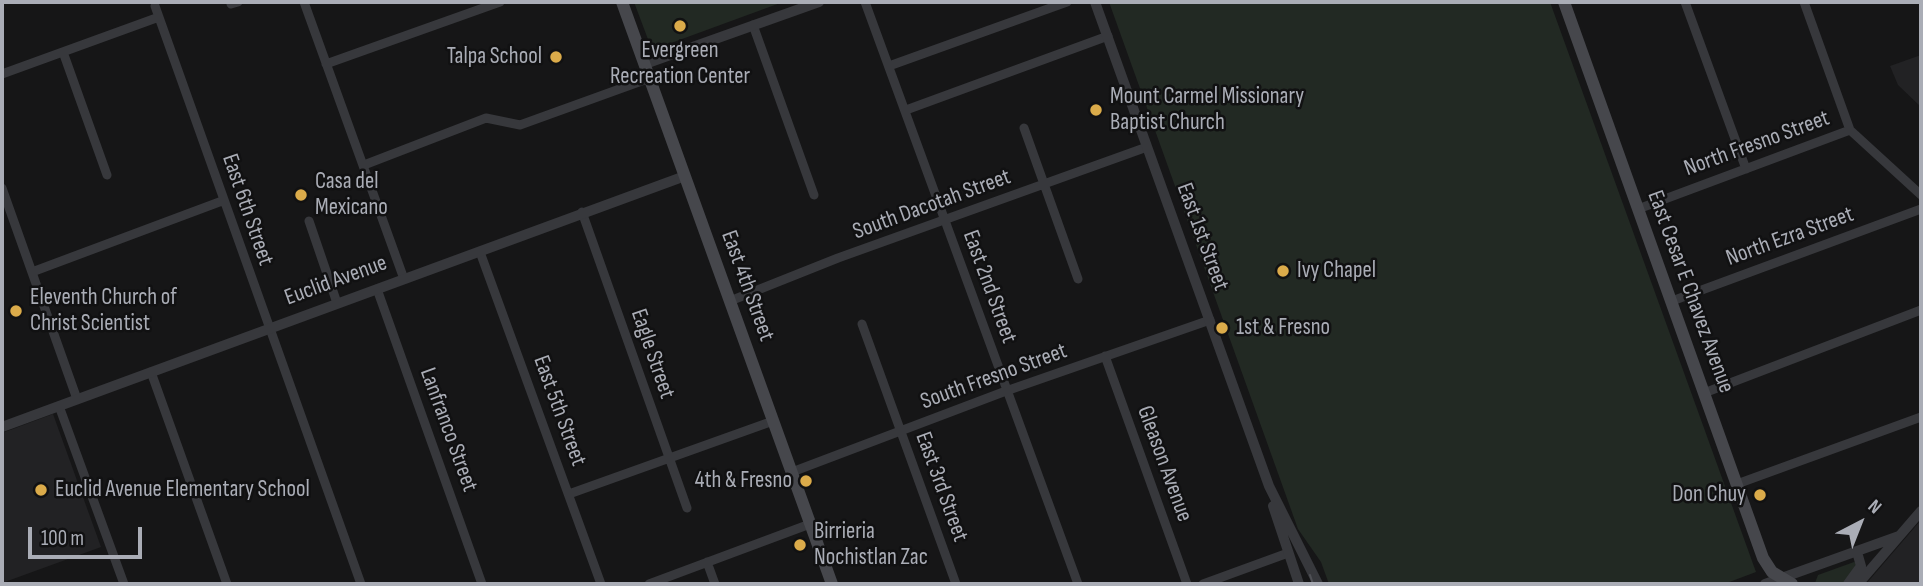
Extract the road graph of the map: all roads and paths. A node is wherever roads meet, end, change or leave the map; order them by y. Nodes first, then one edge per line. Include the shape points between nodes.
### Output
1 (304, 2) edge
2 (499, 2) edge
3 (622, 2) edge
4 (819, 2) edge
5 (865, 2) edge
6 (1068, 2) edge
7 (1095, 2) edge
8 (1564, 2) edge
9 (1685, 2) edge
10 (1804, 2) edge
11 (155, 6) dead end
12 (159, 17) junction
13 (753, 26) junction
14 (1108, 36) junction
15 (63, 52) junction
16 (326, 64) junction
17 (645, 64) junction
18 (888, 66) junction
19 (2, 74) edge
20 (650, 78) junction
21 (906, 110) junction
22 (1024, 128) dead end
23 (1850, 130) junction
24 (1147, 147) junction
25 (364, 165) junction
26 (1746, 169) junction
27 (107, 175) dead end
28 (685, 176) junction
29 (1043, 185) junction
30 (2, 188) edge
31 (814, 195) dead end
32 (1921, 195) edge
33 (222, 201) junction
34 (1638, 209) junction
35 (1921, 209) edge
36 (582, 212) junction
37 (309, 221) dead end
38 (945, 222) junction
39 (480, 252) junction
40 (32, 272) junction
41 (404, 279) junction
42 (1078, 279) dead end
43 (377, 289) junction
44 (730, 301) junction
45 (1672, 301) junction
46 (337, 303) junction
47 (1921, 310) edge
48 (1209, 320) junction
49 (862, 324) dead end
50 (268, 328) junction
51 (1105, 356) junction
52 (150, 372) junction
53 (1006, 391) junction
54 (1704, 393) junction
55 (77, 399) junction
56 (59, 406) junction
57 (1921, 417) edge
58 (773, 421) junction
59 (2, 427) edge
60 (901, 432) junction
61 (668, 457) junction
62 (792, 472) junction
63 (1737, 484) junction
64 (1269, 486) junction
65 (569, 494) junction
66 (687, 508) dead end
67 (1921, 511) edge
68 (810, 524) junction
69 (1899, 536) junction
70 (1857, 552) junction
71 (1288, 553) junction
72 (707, 562) junction
73 (1783, 582) edge
74 (124, 584) edge
75 (227, 584) edge
76 (361, 584) edge
77 (482, 584) edge
78 (601, 584) edge
79 (649, 584) edge
80 (715, 584) edge
81 (832, 584) edge
82 (956, 584) edge
83 (1078, 584) edge
84 (1187, 584) edge
85 (1203, 584) edge
86 (1299, 584) edge
87 (1318, 584) edge
88 (1765, 584) edge
89 (1848, 584) edge
90 (1858, 584) edge

1 - 16 street
2 - 16 street
3 - 17 main road, East 4th Street
4 - 13 street
5 - 18 street, East 2nd Street
6 - 18 street
7 - 14 street, East 1st Street
8 - 34 main road, East Cesar E Chavez Avenue
9 - 26 street
10 - 23 street
11 - 12 street, East 6th Street
12 - 15 street
12 - 33 street, East 6th Street
13 - 17 street
13 - 31 street
14 - 21 street
14 - 24 street, East 1st Street
15 - 19 street
15 - 27 street
16 - 25 street
17 - 20 main road, East 4th Street
18 - 21 street, East 2nd Street
20 - 25 street via 520,125 486,118
20 - 28 main road, East 4th Street
21 - 38 street, East 2nd Street
22 - 29 street
23 - 26 street, North Fresno Street
23 - 32 street
24 - 29 street, South Dacotah Street
24 - 48 street, East 1st Street
25 - 41 street
26 - 34 street, North Fresno Street
28 - 36 street, Euclid Avenue
28 - 44 main road, East 4th Street
29 - 38 street, South Dacotah Street
29 - 42 street
30 - 40 street
33 - 40 street
33 - 50 street, East 6th Street
34 - 45 main road, East Cesar E Chavez Avenue
35 - 45 street, North Ezra Street
36 - 39 street, Euclid Avenue
36 - 61 street, Eagle Street
37 - 46 street
38 - 44 street, South Dacotah Street
38 - 53 street, East 2nd Street
39 - 41 street, Euclid Avenue
39 - 65 street, East 5th Street
40 - 55 street
41 - 43 street, Euclid Avenue
43 - 46 street, Euclid Avenue
43 - 77 street, Lanfranco Street
44 - 58 main road, East 4th Street
45 - 54 main road, East Cesar E Chavez Avenue
46 - 50 street, Euclid Avenue
47 - 54 street
48 - 51 street, South Fresno Street
48 - 64 street, East 1st Street
49 - 60 street, East 3rd Street
50 - 52 street, Euclid Avenue
50 - 76 street, East 6th Street
51 - 53 street, South Fresno Street
51 - 84 street, Gleason Avenue
52 - 55 street, Euclid Avenue
52 - 75 street
53 - 60 street, South Fresno Street
53 - 83 street, East 2nd Street
54 - 63 main road, East Cesar E Chavez Avenue
55 - 56 street, Euclid Avenue
56 - 59 street, Euclid Avenue
56 - 74 street
57 - 63 street
58 - 61 street
58 - 62 main road, East 4th Street
60 - 62 street, South Fresno Street
60 - 82 street, East 3rd Street
61 - 65 street
61 - 66 street, Eagle Street
62 - 68 main road, East 4th Street
63 - 73 main road, East Cesar E Chavez Avenue via 1763,558
64 - 71 street, East 1st Street
64 - 87 street, East 1st Street
65 - 78 street, East 5th Street
67 - 69 street
68 - 72 street
68 - 81 main road, East 4th Street
69 - 70 street
69 - 90 street
70 - 73 street
70 - 89 street via 1861,566
71 - 85 street
71 - 86 street, East 1st Street
72 - 79 street
72 - 80 street
73 - 88 street

